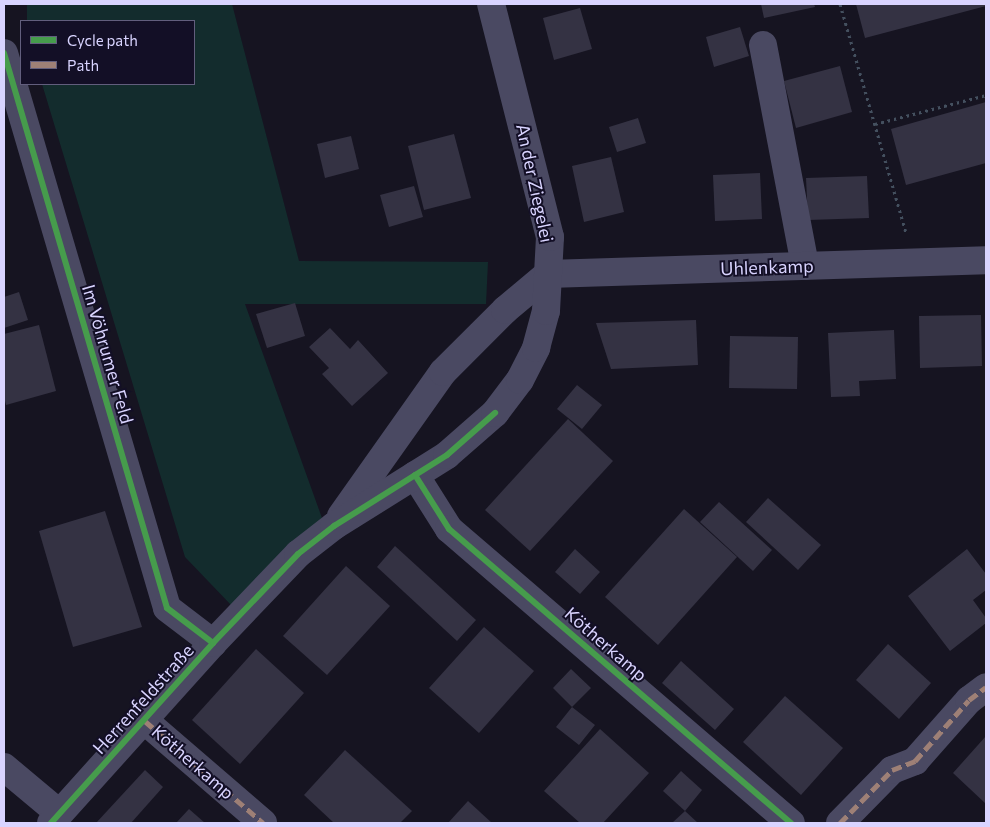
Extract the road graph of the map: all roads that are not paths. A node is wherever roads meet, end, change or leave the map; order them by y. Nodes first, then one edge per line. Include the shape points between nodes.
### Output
1 (491, 4) edge
2 (763, 45) dead end
3 (4, 53) edge
4 (986, 260) edge
5 (805, 266) junction
6 (548, 274) junction
7 (495, 413) joint
8 (415, 475) junction
9 (334, 526) junction
10 (213, 644) junction
11 (986, 687) edge
12 (145, 721) junction
13 (4, 766) edge
14 (55, 818) edge
15 (263, 823) edge
16 (791, 823) edge
17 (840, 823) edge

1 - 6 street, An der Ziegelei via 550,237
2 - 5 street
3 - 10 street, Im Vöhrumer Feld via 167,608
4 - 5 street, Uhlenkamp
5 - 6 street, Uhlenkamp
6 - 7 street, An der Ziegelei via 546,311 536,348 520,380
6 - 9 street via 505,310 443,372
7 - 8 street, Herrenfeldstraße via 447,455
8 - 9 street, Herrenfeldstraße
8 - 16 street, Kötherkamp via 449,529
9 - 10 street, Herrenfeldstraße via 298,554
10 - 12 street, Herrenfeldstraße
11 - 17 street via 969,700 915,761 892,770
12 - 14 street, Herrenfeldstraße
12 - 15 street, Kötherkamp
13 - 14 street

